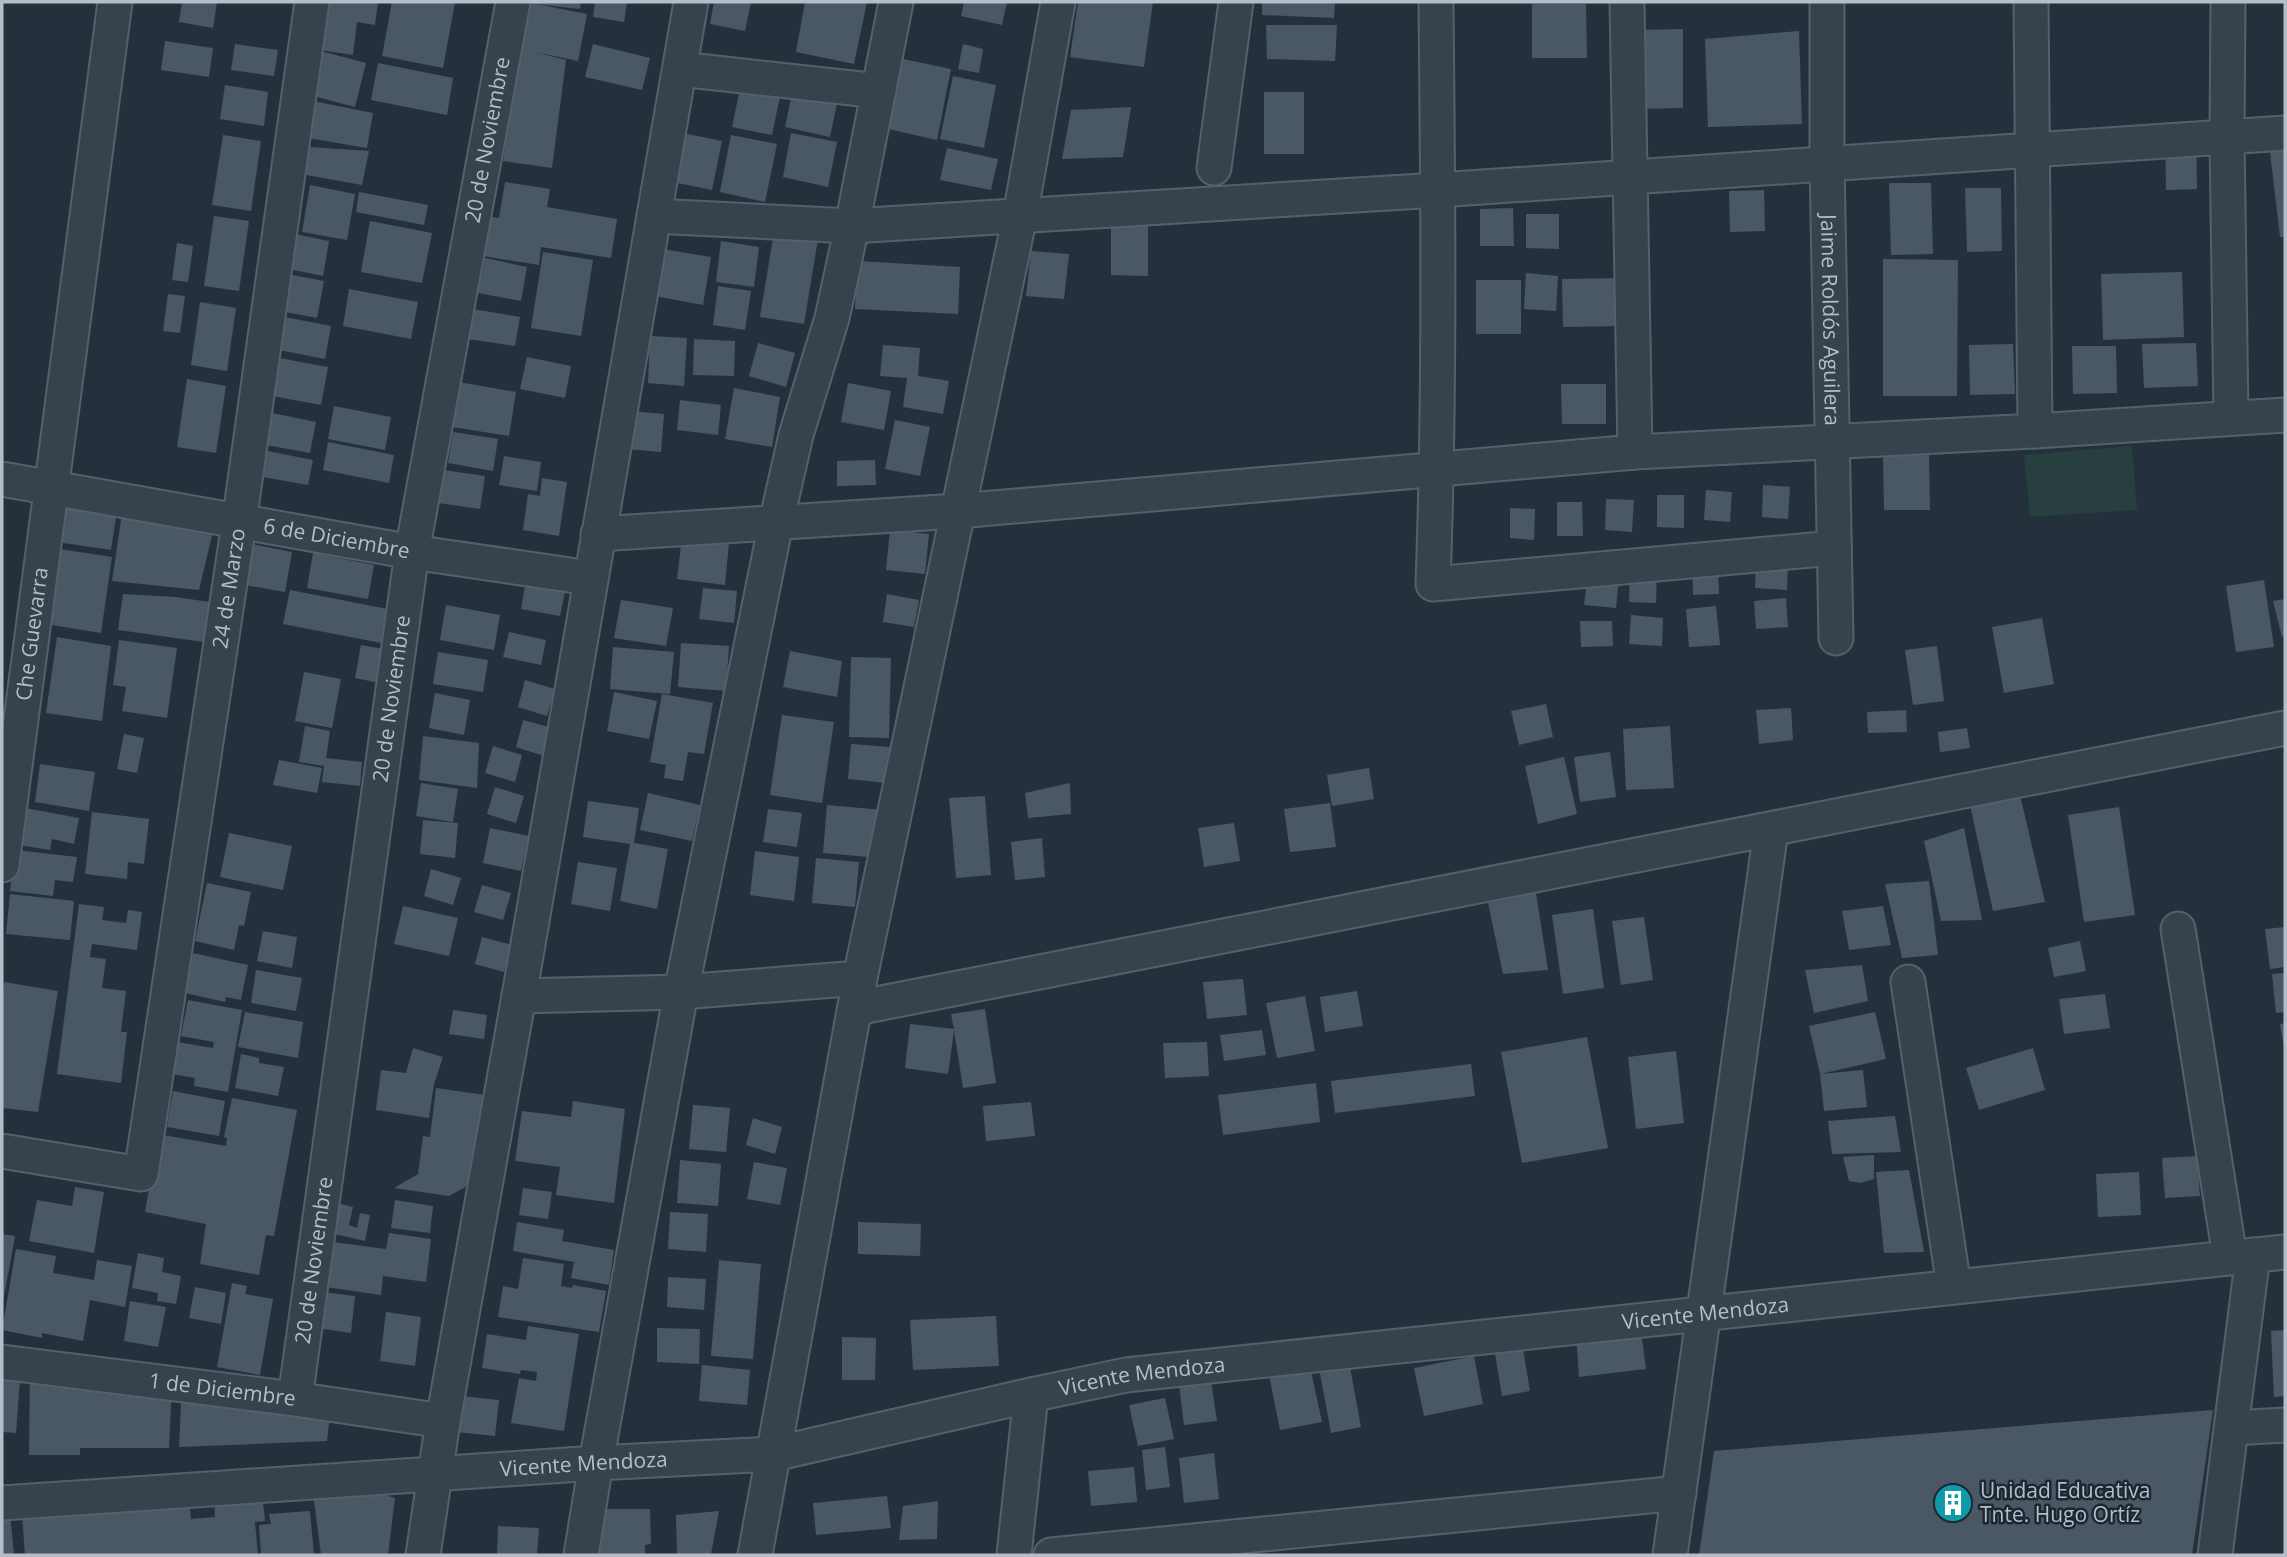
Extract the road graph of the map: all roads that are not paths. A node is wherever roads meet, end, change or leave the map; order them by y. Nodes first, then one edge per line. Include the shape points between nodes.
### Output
1 (115, 2) edge
2 (312, 2) edge
3 (513, 2) edge
4 (691, 2) edge
5 (896, 2) edge
6 (1058, 2) edge
7 (1236, 2) edge
8 (1436, 2) edge
9 (1627, 2) edge
10 (1827, 2) edge
11 (2031, 2) edge
12 (2228, 2) edge
13 (680, 69) junction
14 (879, 91) junction
15 (2285, 133) edge
16 (2227, 137) junction
17 (2034, 150) junction
18 (1827, 163) junction
19 (1214, 168) dead end
20 (1630, 176) junction
21 (1438, 190) junction
22 (654, 216) junction
23 (1020, 216) junction
24 (852, 226) junction
25 (2285, 415) edge
26 (2231, 418) junction
27 (2035, 431) junction
28 (1831, 441) junction
29 (1635, 452) junction
30 (1437, 468) junction
31 (2, 479) edge
32 (52, 488) junction
33 (958, 511) junction
34 (239, 523) junction
35 (776, 523) junction
36 (598, 534) junction
37 (1833, 548) junction
38 (412, 552) junction
39 (590, 578) junction
40 (1836, 638) dead end
41 (2285, 728) edge
42 (1771, 830) junction
43 (2, 865) edge
44 (2178, 929) dead end
45 (1908, 982) dead end
46 (681, 992) junction
47 (858, 993) junction
48 (519, 996) junction
49 (2, 1151) edge
50 (2256, 1255) edge
51 (1954, 1287) junction
52 (1703, 1312) junction
53 (2, 1362) edge
54 (1031, 1395) junction
55 (295, 1399) junction
56 (443, 1421) junction
57 (2285, 1425) edge
58 (2232, 1428) junction
59 (774, 1454) junction
60 (596, 1463) junction
61 (434, 1475) junction
62 (1679, 1493) junction
63 (2, 1503) edge
64 (423, 1555) edge
65 (581, 1555) edge
66 (755, 1555) edge
67 (1014, 1555) edge
68 (1051, 1555) edge
69 (1670, 1555) edge
70 (2215, 1555) edge

1 - 32 street, Che Guevarra
2 - 34 street, 24 de Marzo
3 - 38 street, 20 de Noviembre
4 - 13 street
5 - 14 street
6 - 23 street
7 - 19 street
8 - 21 street
9 - 20 street
10 - 18 street, Jaime Roldós Aguilera
11 - 17 street
12 - 16 street
13 - 14 street
13 - 22 street
14 - 24 street
15 - 16 street
16 - 17 street
16 - 26 street
17 - 18 street
17 - 27 street
18 - 20 street
18 - 28 street, Jaime Roldós Aguilera
20 - 21 street
20 - 29 street
21 - 23 street
21 - 30 street
22 - 24 street
22 - 36 street
23 - 24 street
23 - 33 street
24 - 35 street
25 - 26 street
26 - 27 street
27 - 28 street
28 - 29 street
28 - 37 street, Jaime Roldós Aguilera
29 - 30 street
30 - 33 street
30 - 37 street via 1433,584
31 - 32 street, 6 de Diciembre
32 - 34 street, 6 de Diciembre
32 - 43 street, Che Guevarra
33 - 35 street
33 - 47 street
34 - 38 street, 6 de Diciembre
34 - 49 street, 24 de Marzo via 141,1174
35 - 36 street
35 - 46 street
36 - 39 street
37 - 40 street, Jaime Roldós Aguilera
38 - 39 street, 6 de Diciembre
38 - 55 street, 20 de Noviembre
39 - 48 street
41 - 42 street
42 - 47 street
42 - 52 street
44 - 50 street
45 - 51 street
46 - 47 street
46 - 48 street
46 - 60 street
47 - 59 street
48 - 56 street
50 - 51 street, Vicente Mendoza
50 - 58 street
51 - 52 street, Vicente Mendoza
52 - 54 street, Vicente Mendoza via 1126,1376
52 - 62 street
53 - 55 street, 1 de Diciembre
54 - 59 street, Vicente Mendoza
54 - 67 street
55 - 56 street, 1 de Diciembre
56 - 61 street
57 - 58 street
58 - 70 street
59 - 60 street, Vicente Mendoza
59 - 66 street
60 - 61 street, Vicente Mendoza
60 - 65 street
61 - 63 street, Vicente Mendoza
61 - 64 street
62 - 68 street
62 - 69 street

